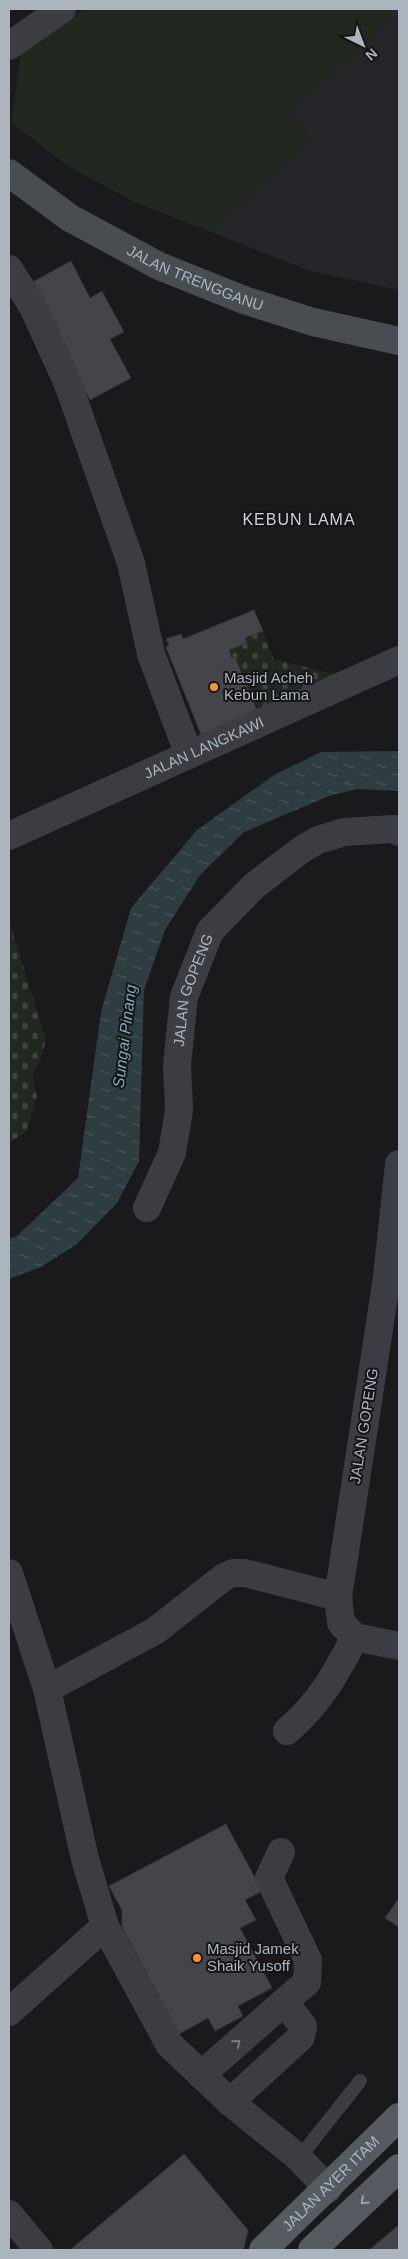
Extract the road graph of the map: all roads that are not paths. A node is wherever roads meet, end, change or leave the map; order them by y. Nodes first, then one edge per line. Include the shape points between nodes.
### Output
1 (62, 9) edge
2 (9, 46) edge
3 (9, 173) edge
4 (9, 269) edge
5 (399, 341) edge
6 (399, 660) edge
7 (189, 756) junction
8 (399, 832) edge
9 (9, 836) edge
10 (399, 1164) edge
11 (147, 1208) dead end
12 (9, 1573) edge
13 (338, 1597) junction
14 (355, 1637) junction
15 (399, 1646) edge
16 (47, 1689) junction
17 (287, 1731) dead end
18 (281, 1852) dead end
19 (105, 1926) junction
20 (284, 2002) junction
21 (9, 2012) edge
22 (201, 2075) junction
23 (360, 2081) dead end
24 (230, 2102) junction
25 (399, 2117) edge
26 (299, 2158) junction
27 (399, 2168) edge
28 (328, 2189) junction
29 (9, 2214) edge
30 (39, 2250) edge
31 (263, 2250) edge
32 (312, 2250) edge

1 - 2 street
3 - 5 main road, JALAN TRENGGANU via 70,218 159,266 252,303 313,322
4 - 7 street via 33,307 68,384 131,563 151,654
6 - 7 street, JALAN LANGKAWI
7 - 9 street, JALAN LANGKAWI
8 - 11 street, JALAN GOPENG via 393,829 344,832 318,840 254,886 210,931 184,997 177,1065 179,1110 172,1153
10 - 13 street, JALAN GOPENG via 387,1277
12 - 16 street
13 - 14 street, JALAN GOPENG via 341,1623
13 - 16 street via 245,1573 233,1573 224,1576 155,1631
14 - 15 street
14 - 17 street via 330,1684
16 - 19 street via 85,1859
18 - 20 street via 269,1878 308,1960 307,1982
19 - 21 street
19 - 22 street via 169,2044
22 -> 20 street
20 - 24 street via 303,2026 301,2037
22 - 24 street
23 - 26 lane
24 - 26 street
25 - 28 main road, JALAN AYER ITAM
26 - 28 street
27 -> 32 main road
28 - 31 main road, JALAN AYER ITAM
29 - 30 street

